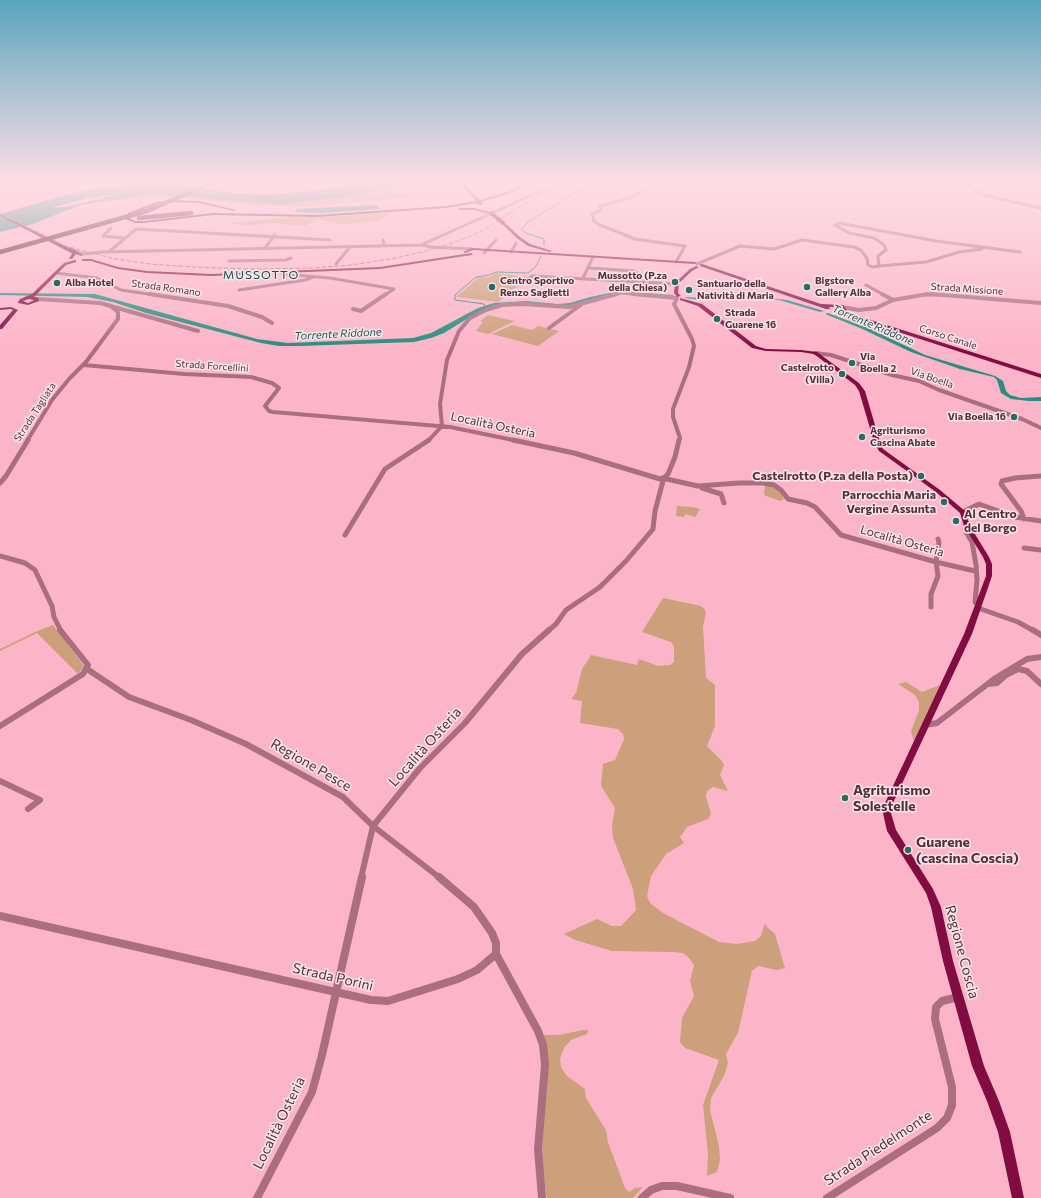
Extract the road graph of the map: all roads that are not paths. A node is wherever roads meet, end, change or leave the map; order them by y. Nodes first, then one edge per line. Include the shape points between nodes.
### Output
1 (44, 238) edge
2 (55, 238) edge
3 (125, 238) edge
4 (272, 238) edge
5 (290, 238) edge
6 (439, 238) edge
7 (519, 238) edge
8 (632, 238) edge
9 (874, 238) edge
10 (917, 238) edge
11 (48, 240) junction
12 (330, 240) dead end
13 (383, 240) dead end
14 (496, 240) dead end
15 (516, 243) dead end
16 (423, 245) junction
17 (384, 246) junction
18 (65, 247) junction
19 (350, 247) junction
20 (260, 249) junction
21 (264, 249) junction
22 (1006, 250) junction
23 (464, 251) junction
24 (541, 251) junction
25 (110, 252) junction
26 (473, 252) junction
27 (485, 252) junction
28 (510, 252) junction
29 (1020, 252) dead end
30 (0, 253) edge
31 (81, 255) junction
32 (88, 256) junction
33 (457, 256) junction
34 (593, 257) junction
35 (70, 258) junction
36 (291, 258) dead end
37 (83, 260) junction
38 (75, 261) junction
39 (229, 261) dead end
40 (255, 261) junction
41 (676, 262) junction
42 (100, 263) junction
43 (336, 264) dead end
44 (695, 266) junction
45 (879, 266) junction
46 (61, 268) junction
47 (588, 268) junction
48 (56, 273) junction
49 (302, 273) junction
50 (313, 276) junction
51 (583, 278) junction
52 (635, 282) junction
53 (522, 284) dead end
54 (676, 284) junction
55 (866, 285) dead end
56 (239, 290) dead end
57 (35, 297) junction
58 (678, 298) junction
59 (893, 300) junction
60 (1041, 303) edge
61 (22, 304) junction
62 (582, 304) junction
63 (109, 306) junction
64 (0, 308) edge
65 (353, 309) dead end
66 (842, 310) junction
67 (127, 311) junction
68 (119, 314) junction
69 (137, 314) junction
70 (272, 323) dead end
71 (549, 328) dead end
72 (0, 330) edge
73 (198, 331) dead end
74 (816, 353) junction
75 (84, 365) junction
76 (1041, 376) edge
77 (442, 426) junction
78 (1041, 428) edge
79 (1041, 476) edge
80 (663, 480) junction
81 (0, 483) edge
82 (698, 486) junction
83 (724, 503) dead end
84 (962, 512) junction
85 (1024, 519) junction
86 (1041, 521) edge
87 (968, 529) junction
88 (345, 535) dead end
89 (938, 539) dead end
90 (1024, 548) dead end
91 (1041, 550) edge
92 (0, 556) edge
93 (936, 562) junction
94 (975, 571) junction
95 (931, 607) dead end
96 (978, 608) junction
97 (1041, 635) edge
98 (1041, 657) edge
99 (87, 669) junction
100 (1041, 684) edge
101 (985, 685) junction
102 (925, 725) junction
103 (0, 726) edge
104 (0, 781) edge
105 (28, 809) dead end
106 (373, 826) junction
107 (0, 916) edge
108 (496, 954) junction
109 (336, 991) junction
110 (959, 997) junction
111 (257, 1198) edge
112 (542, 1198) edge
113 (642, 1198) edge
114 (730, 1198) edge
115 (827, 1198) edge
116 (1018, 1198) edge

1 - 11 main road
2 - 30 highway, bridge
3 - 25 street
4 - 21 street
5 - 12 street
6 - 16 street
7 - 24 main road, bridge
8 - 41 street via 686,247
9 - 45 street via 884,245 886,250 878,256
10 - 22 street
11 - 18 main road
11 - 30 street
13 - 17 street
14 - 27 street
15 - 28 street
16 - 17 street
16 - 23 street
17 - 19 street
18 - 31 main road
18 - 32 street
18 - 35 main road via 74,253
19 - 21 street
19 - 43 street
20 - 21 street
20 - 25 street
20 - 40 street
22 - 29 street
22 - 45 street via 969,250 926,262
23 - 26 main road
23 - 33 main road, Corso Canale
24 - 28 main road, Corso Canale
24 - 34 main road, Corso Canale
25 - 32 street
26 - 27 main road, Corso Canale
26 - 33 main road, Corso Canale
27 - 28 main road, Corso Canale
31 - 32 main road, Corso Canale
31 - 35 main road
32 - 37 main road
32 - 42 main road, Corso Canale
33 - 49 main road, Corso Canale via 396,266
34 - 41 main road, Corso Canale
34 - 47 street
35 - 38 main road
35 - 46 main road
36 - 40 street
37 - 38 main road
37 - 42 main road, Corso Canale
38 - 46 main road
39 - 40 street
41 - 44 main road, Corso Canale
42 - 49 main road, Corso Canale via 175,274
44 - 45 street via 740,246 774,249 802,240 854,247 861,250 867,258 868,265
44 - 54 main road
44 - 66 main road, Corso Canale via 711,268 829,307 831,310
46 - 48 main road
47 - 51 street
47 - 52 street via 634,271 637,273
48 - 57 main road
48 - 70 street, Strada Romano via 97,278 121,290 228,306 262,316
49 - 50 street
50 - 56 street via 305,280
50 - 65 street via 394,289 361,310
51 - 52 street
51 - 53 street via 532,276
52 - 54 street
54 - 58 main road
55 - 59 street
57 - 61 main road via 27,298
57 - 61 main road via 28,304
57 - 63 street
58 - 62 street via 623,293
58 - 74 main road via 700,305 754,347
58 - 80 street via 674,304 694,346 673,410 680,438 668,474
59 - 60 street, Strada Missione via 929,294
59 - 66 street, Strada Missione via 876,308
61 - 64 main road
61 - 72 main road
62 - 71 street
62 - 77 street via 563,307 502,305 470,318 459,331 447,360 440,404
63 - 67 street
63 - 68 street
64 - 72 main road via 16,310
66 - 76 main road, Corso Canale
67 - 68 street
67 - 69 street
68 - 69 street
68 - 75 street, Strada Tagliata
69 - 73 street
74 - 78 street, Via Boella via 824,353 919,381
74 - 84 main road via 860,388 881,450 948,498
75 - 77 street, Strada Forcellini via 184,374 246,376 272,383 279,388 265,406 273,412
75 - 81 street, Strada Tagliata via 68,379 52,400
77 - 80 street, Località Osteria via 574,453
77 - 88 street, Località Osteria via 423,445 385,469
79 - 85 street via 1002,481 1001,484
80 - 82 street, Località Osteria
80 - 106 street, Località Osteria via 653,529 600,587 566,610 556,624 522,654 465,723 420,768
82 - 83 street, Località Osteria via 721,494
82 - 93 street, Località Osteria via 738,483 774,485 788,499 815,507 841,535
84 - 85 street via 979,504
84 - 87 main road, Regione Coscia
85 - 86 street
87 - 94 street via 966,532 973,548
87 - 96 main road, Regione Coscia via 983,551 988,564 987,584
89 - 93 street
90 - 91 street
92 - 99 street via 25,563 35,570 60,630 88,665
93 - 94 street, Località Osteria
93 - 95 street via 938,576 931,594
94 - 96 street via 975,602
96 - 97 street via 1018,622
96 - 102 main road, Regione Coscia
98 - 101 street via 1027,659
99 - 103 street
99 - 106 street, Regione Pesce via 129,697 239,740 324,785 344,797
100 - 101 street via 1028,671 1018,669 996,683
101 - 102 street via 937,723
102 - 110 main road, Regione Coscia via 887,812 892,831 930,892 936,907
104 - 105 street via 40,800
106 - 108 street, Regione Pesce via 456,890 474,907 492,933 496,942
106 - 109 street, Località Osteria
107 - 109 street, Strada Porini
108 - 109 street, Strada Porini via 477,970 458,979 388,1001 371,1000
108 - 112 street via 544,1045 546,1065 538,1149
109 - 111 street, Località Osteria via 312,1092
110 - 115 street, Strada Piedelmonte via 942,1001 936,1007 935,1019 952,1087 952,1105 947,1118 937,1128
110 - 116 main road, Regione Coscia via 978,1066 1004,1132
113 - 114 street via 650,1190 662,1186 677,1186

